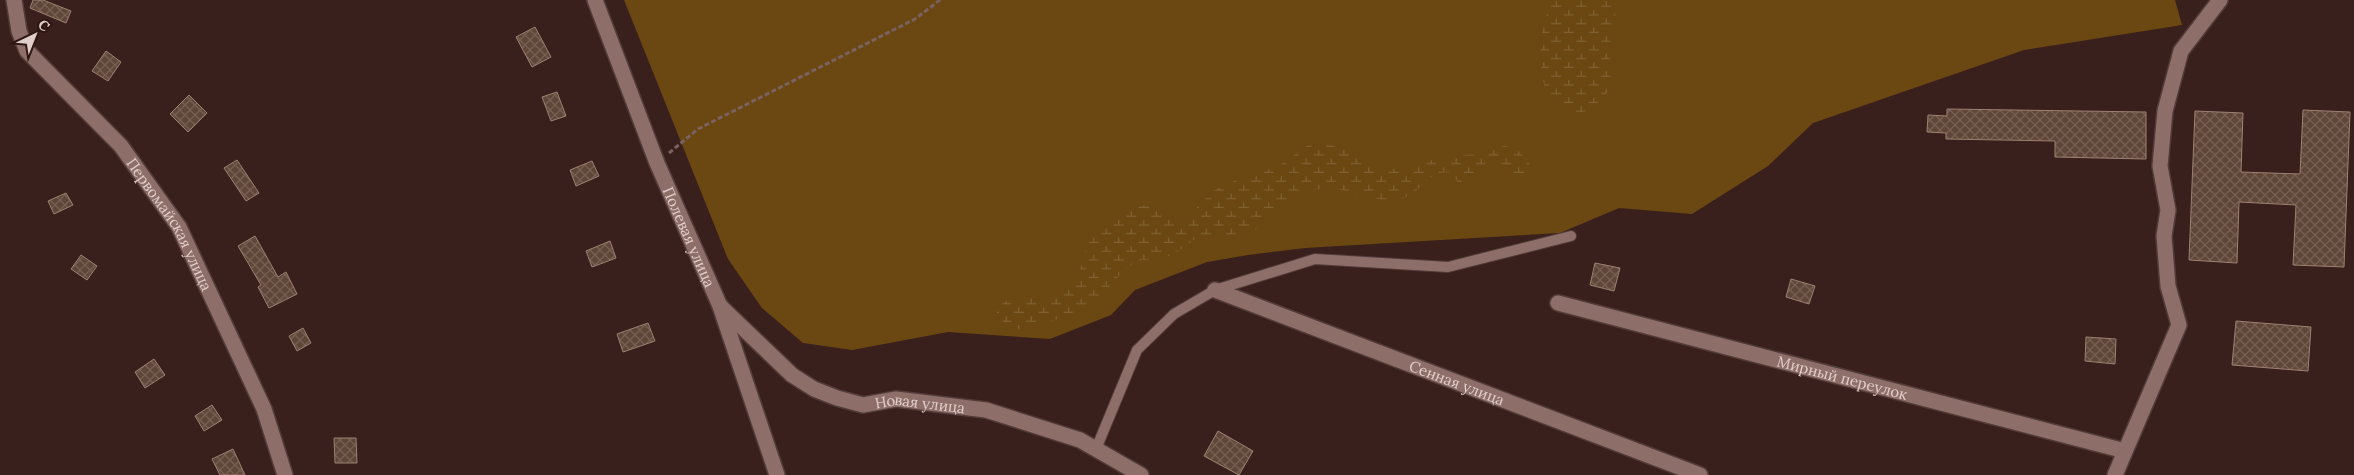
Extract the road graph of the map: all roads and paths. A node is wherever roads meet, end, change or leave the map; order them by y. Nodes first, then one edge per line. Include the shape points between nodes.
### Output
1 (14, 0) edge
2 (595, 0) edge
3 (940, 0) edge
4 (2220, 0) edge
5 (657, 163) junction
6 (1571, 236) dead end
7 (1215, 290) junction
8 (1558, 303) dead end
9 (720, 306) junction
10 (1096, 449) junction
11 (2125, 451) junction
12 (285, 475) edge
13 (777, 475) edge
14 (1141, 475) edge
15 (1700, 475) edge
16 (2115, 475) edge

1 - 12 street, Первомайская улица via 19,32 27,51 121,146 180,227 264,409
2 - 5 street, Полевая улица
3 - 5 path via 915,19 698,129
4 - 11 street via 2181,51 2165,111 2160,166 2168,210 2164,236 2168,286 2179,325
5 - 9 street, Полевая улица
6 - 7 lane via 1448,267 1315,259
7 - 10 lane via 1174,314 1137,350
7 - 15 street, Сенная улица
8 - 11 street, Мирный переулок
9 - 10 street, Новая улица via 792,375 837,398 863,405 896,399 986,410 1080,440
9 - 13 street, Полевая улица
10 - 14 street, Новая улица
11 - 16 street

